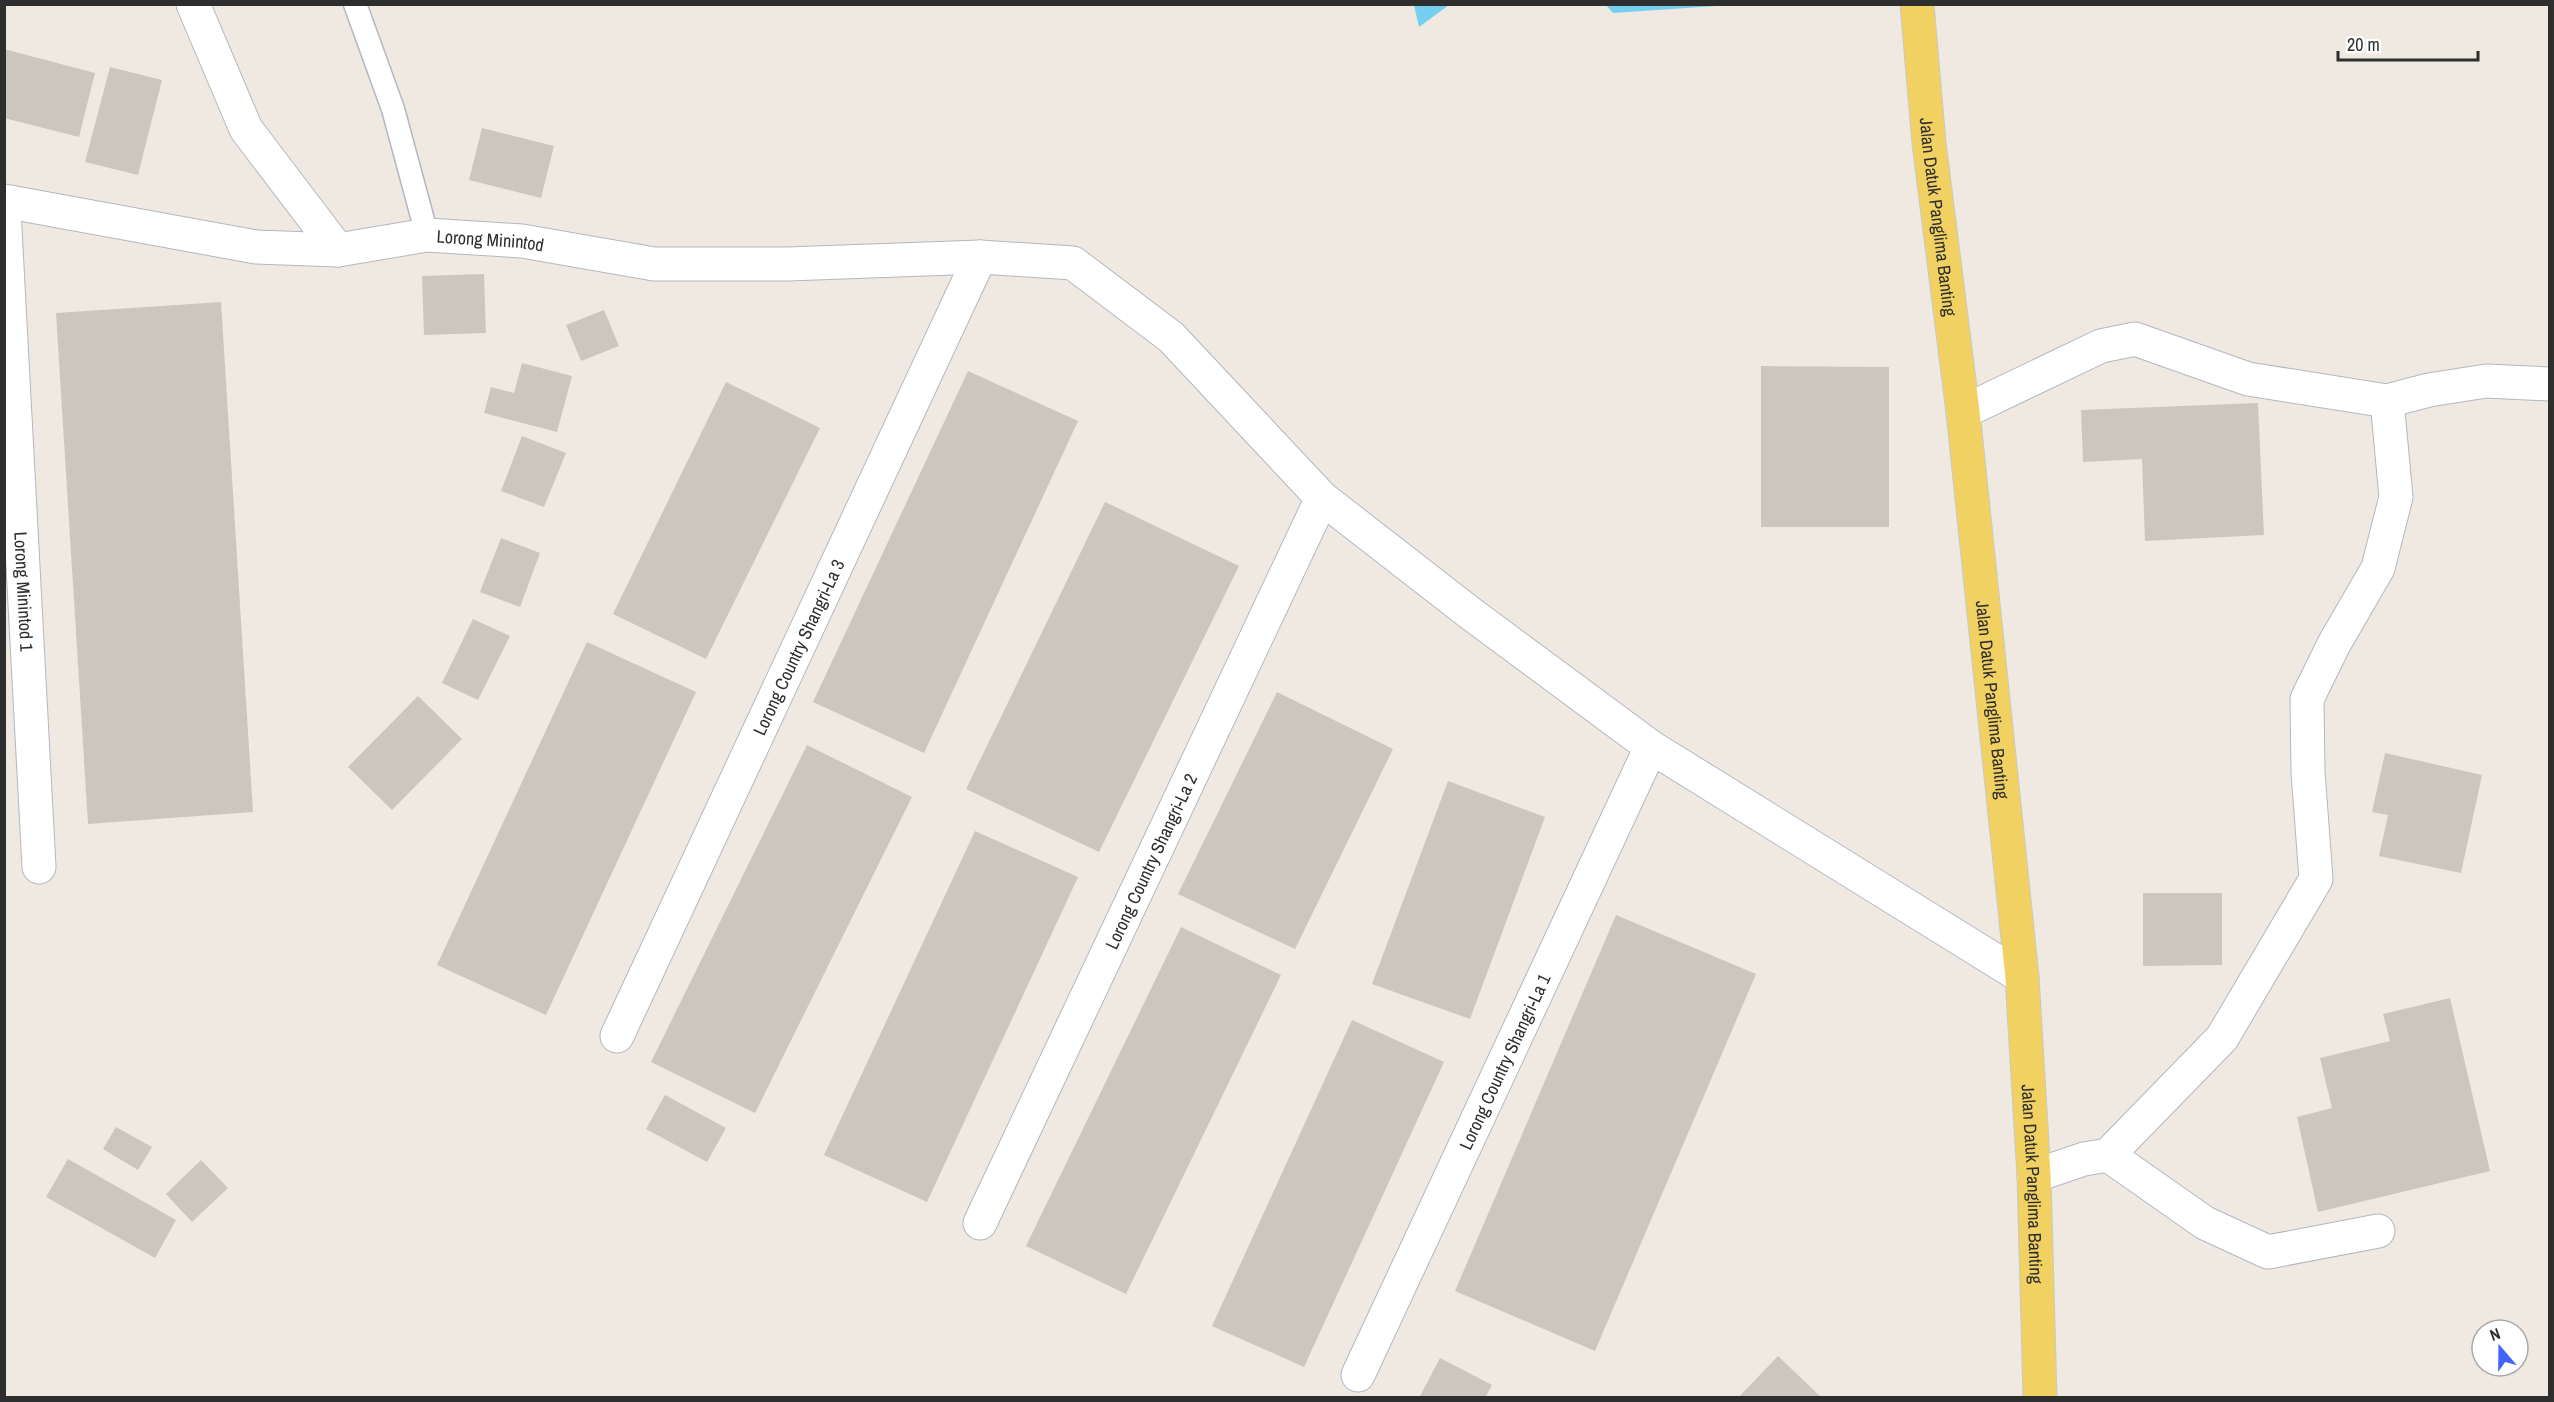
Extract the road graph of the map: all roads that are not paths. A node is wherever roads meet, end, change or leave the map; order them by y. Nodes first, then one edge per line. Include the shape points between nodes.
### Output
1 (194, 4) edge
2 (355, 4) edge
3 (1917, 4) edge
4 (4, 201) edge
5 (4, 210) edge
6 (427, 235) junction
7 (338, 250) junction
8 (980, 257) junction
9 (2550, 384) edge
10 (2388, 401) junction
11 (1963, 412) junction
12 (1322, 498) junction
13 (1652, 747) junction
14 (39, 867) dead end
15 (2022, 977) junction
16 (617, 1035) dead end
17 (2108, 1155) junction
18 (2034, 1176) junction
19 (980, 1223) dead end
20 (2378, 1231) dead end
21 (1358, 1375) dead end
22 (2040, 1398) edge

1 - 7 street via 246,129
2 - 6 lane via 393,109
3 - 11 main road, Jalan Datuk Panglima Banting via 1929,143
4 - 7 street, Lorong Minintod via 256,246
5 - 14 street, Lorong Minintod 1
6 - 7 street, Lorong Minintod
6 - 8 street, Lorong Minintod via 522,241 654,264
8 - 12 street, Lorong Minintod via 1073,263 1171,337
8 - 16 street, Lorong Country Shangri-La 3
9 - 10 street via 2486,381
10 - 11 street via 2248,379 2135,339 2102,346
10 - 17 street via 2396,497 2378,568 2307,699 2316,879 2222,1038
11 - 15 main road, Jalan Datuk Panglima Banting
12 - 13 street, Lorong Minintod
12 - 19 street, Lorong Country Shangri-La 2
13 - 15 street, Lorong Minintod
13 - 21 street, Lorong Country Shangri-La 1
15 - 18 main road, Jalan Datuk Panglima Banting
17 - 18 street
17 - 20 street via 2205,1223 2268,1252
18 - 22 main road, Jalan Datuk Panglima Banting

